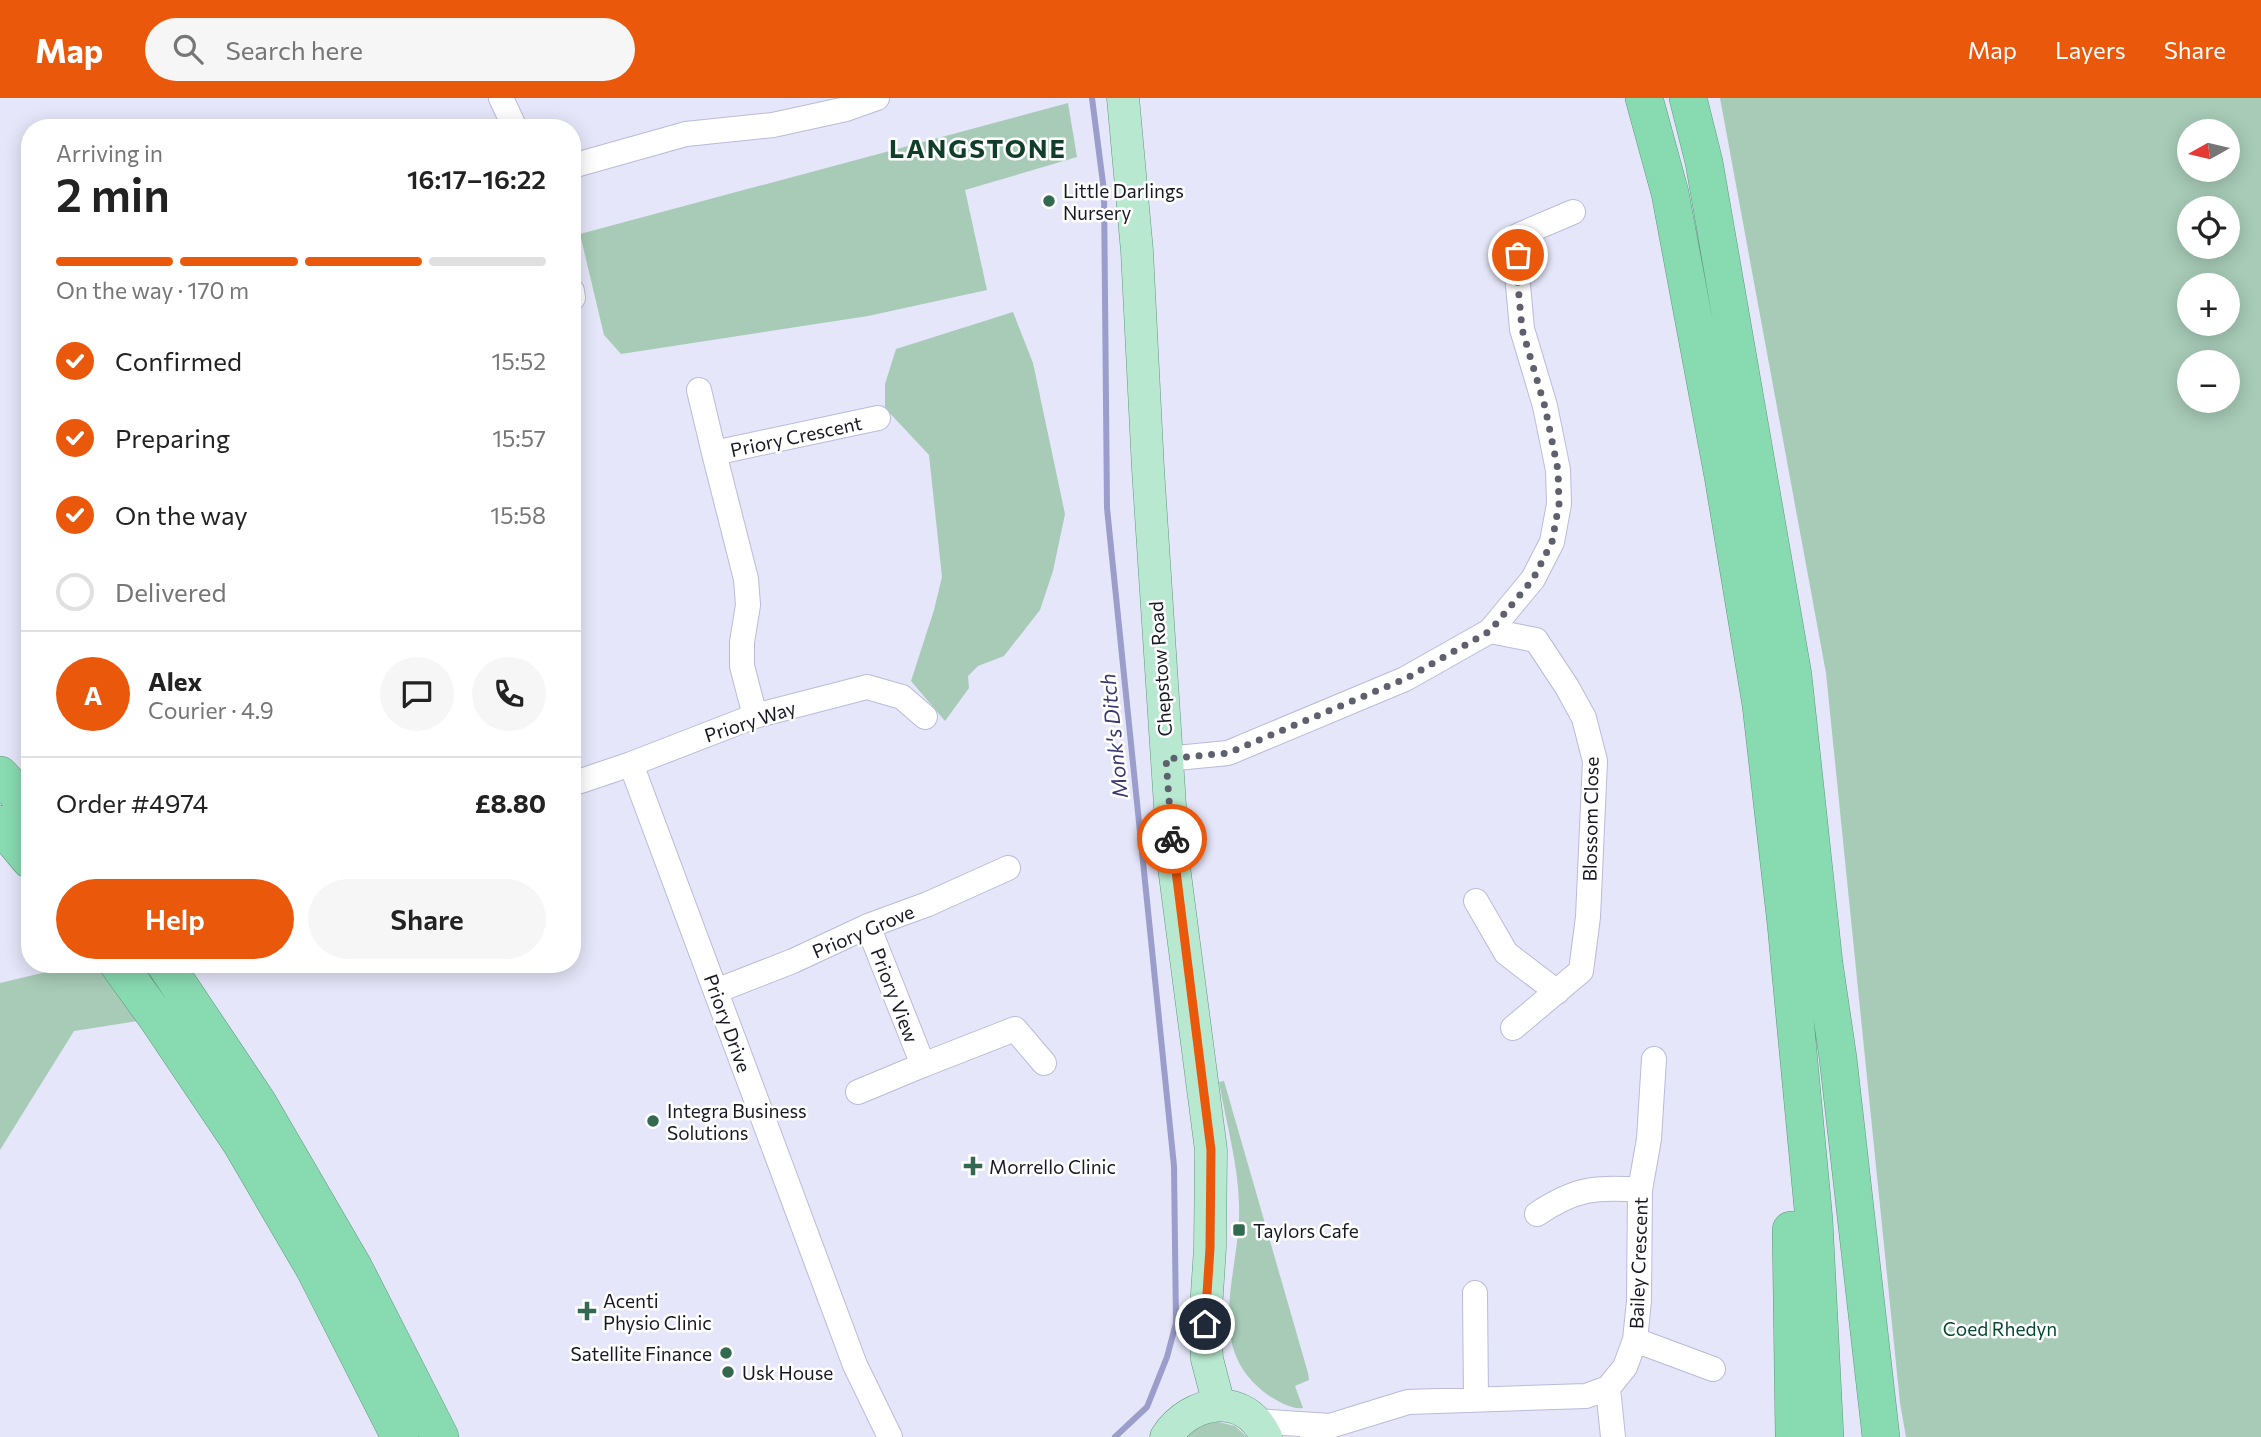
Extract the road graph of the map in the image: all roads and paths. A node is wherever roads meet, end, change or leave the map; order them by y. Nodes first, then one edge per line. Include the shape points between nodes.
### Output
1 (501, 98) edge
2 (877, 98) edge
3 (1123, 98) edge
4 (1644, 98) edge
5 (1688, 98) edge
6 (505, 119) edge
7 (581, 163) edge
8 (1573, 212) dead end
9 (699, 390) dead end
10 (877, 418) dead end
11 (714, 453) junction
12 (1490, 631) junction
13 (755, 716) junction
14 (925, 717) dead end
15 (1166, 759) junction
16 (631, 764) junction
17 (0, 775) edge
18 (581, 781) edge
19 (21, 798) edge
20 (0, 824) edge
21 (21, 849) edge
22 (1008, 868) dead end
23 (1476, 901) dead end
24 (1786, 924) junction
25 (868, 926) junction
26 (1824, 963) junction
27 (124, 973) edge
28 (171, 973) edge
29 (716, 991) junction
30 (1557, 992) junction
31 (1513, 1028) dead end
32 (1654, 1059) dead end
33 (1044, 1063) dead end
34 (923, 1065) junction
35 (858, 1092) dead end
36 (1640, 1190) junction
37 (1537, 1214) dead end
38 (1475, 1293) dead end
39 (1635, 1340) junction
40 (1713, 1369) dead end
41 (1608, 1388) junction
42 (1476, 1399) junction
43 (1219, 1405) junction
44 (1261, 1429) edge
45 (1321, 1431) edge
46 (400, 1437) edge
47 (440, 1437) edge
48 (890, 1437) edge
49 (1167, 1437) edge
50 (1613, 1437) edge
51 (1794, 1437) edge
52 (1825, 1437) edge
53 (1849, 1437) edge
54 (1881, 1437) edge

1 - 6 street
2 - 7 street via 773,125 686,134
3 - 15 main road, Chepstow Road via 1137,251
4 - 24 highway via 1670,192 1723,476 1761,705
5 - 26 highway via 1704,162 1793,675
8 - 12 street via 1519,235 1522,329 1545,407 1558,470 1559,504 1552,542 1533,579
9 - 11 street, Priory Crescent
10 - 11 street, Priory Crescent
11 - 13 street, Priory Crescent via 746,579 742,666
12 - 15 street via 1405,679 1269,738 1228,753
12 - 30 street, Blossom Close via 1536,640 1584,718 1595,761 1581,971
13 - 14 street, Priory Way via 867,687 902,697
13 - 16 street, Priory Way
15 - 43 main road, Chepstow Road via 1174,867 1211,1150 1205,1324 1207,1359
16 - 18 street, Priory Way
16 - 29 street, Priory Drive
17 - 19 highway
20 - 21 highway
22 - 25 street, Priory Grove
23 - 30 street via 1506,953
24 - 51 highway
24 - 52 highway via 1814,1220
25 - 29 street, Priory Grove
25 - 34 street, Priory View
26 - 53 highway
26 - 54 highway
27 - 46 highway via 241,1143 314,1268
28 - 47 highway via 258,1103 354,1268
29 - 48 street, Priory Drive via 855,1365
30 - 31 street, Blossom Close
32 - 36 street, Bailey Crescent via 1649,1139
33 - 34 street, Priory View via 1015,1028
34 - 35 street, Priory View
36 - 37 street via 1606,1187 1569,1195
36 - 39 street, Bailey Crescent
38 - 42 street
39 - 40 street
39 - 41 street, Bailey Crescent via 1625,1367
41 - 42 street via 1586,1396
41 - 50 street
42 - 45 street via 1408,1402
43 - 44 main road via 1244,1413
43 - 49 main road via 1187,1414
44 - 45 street

